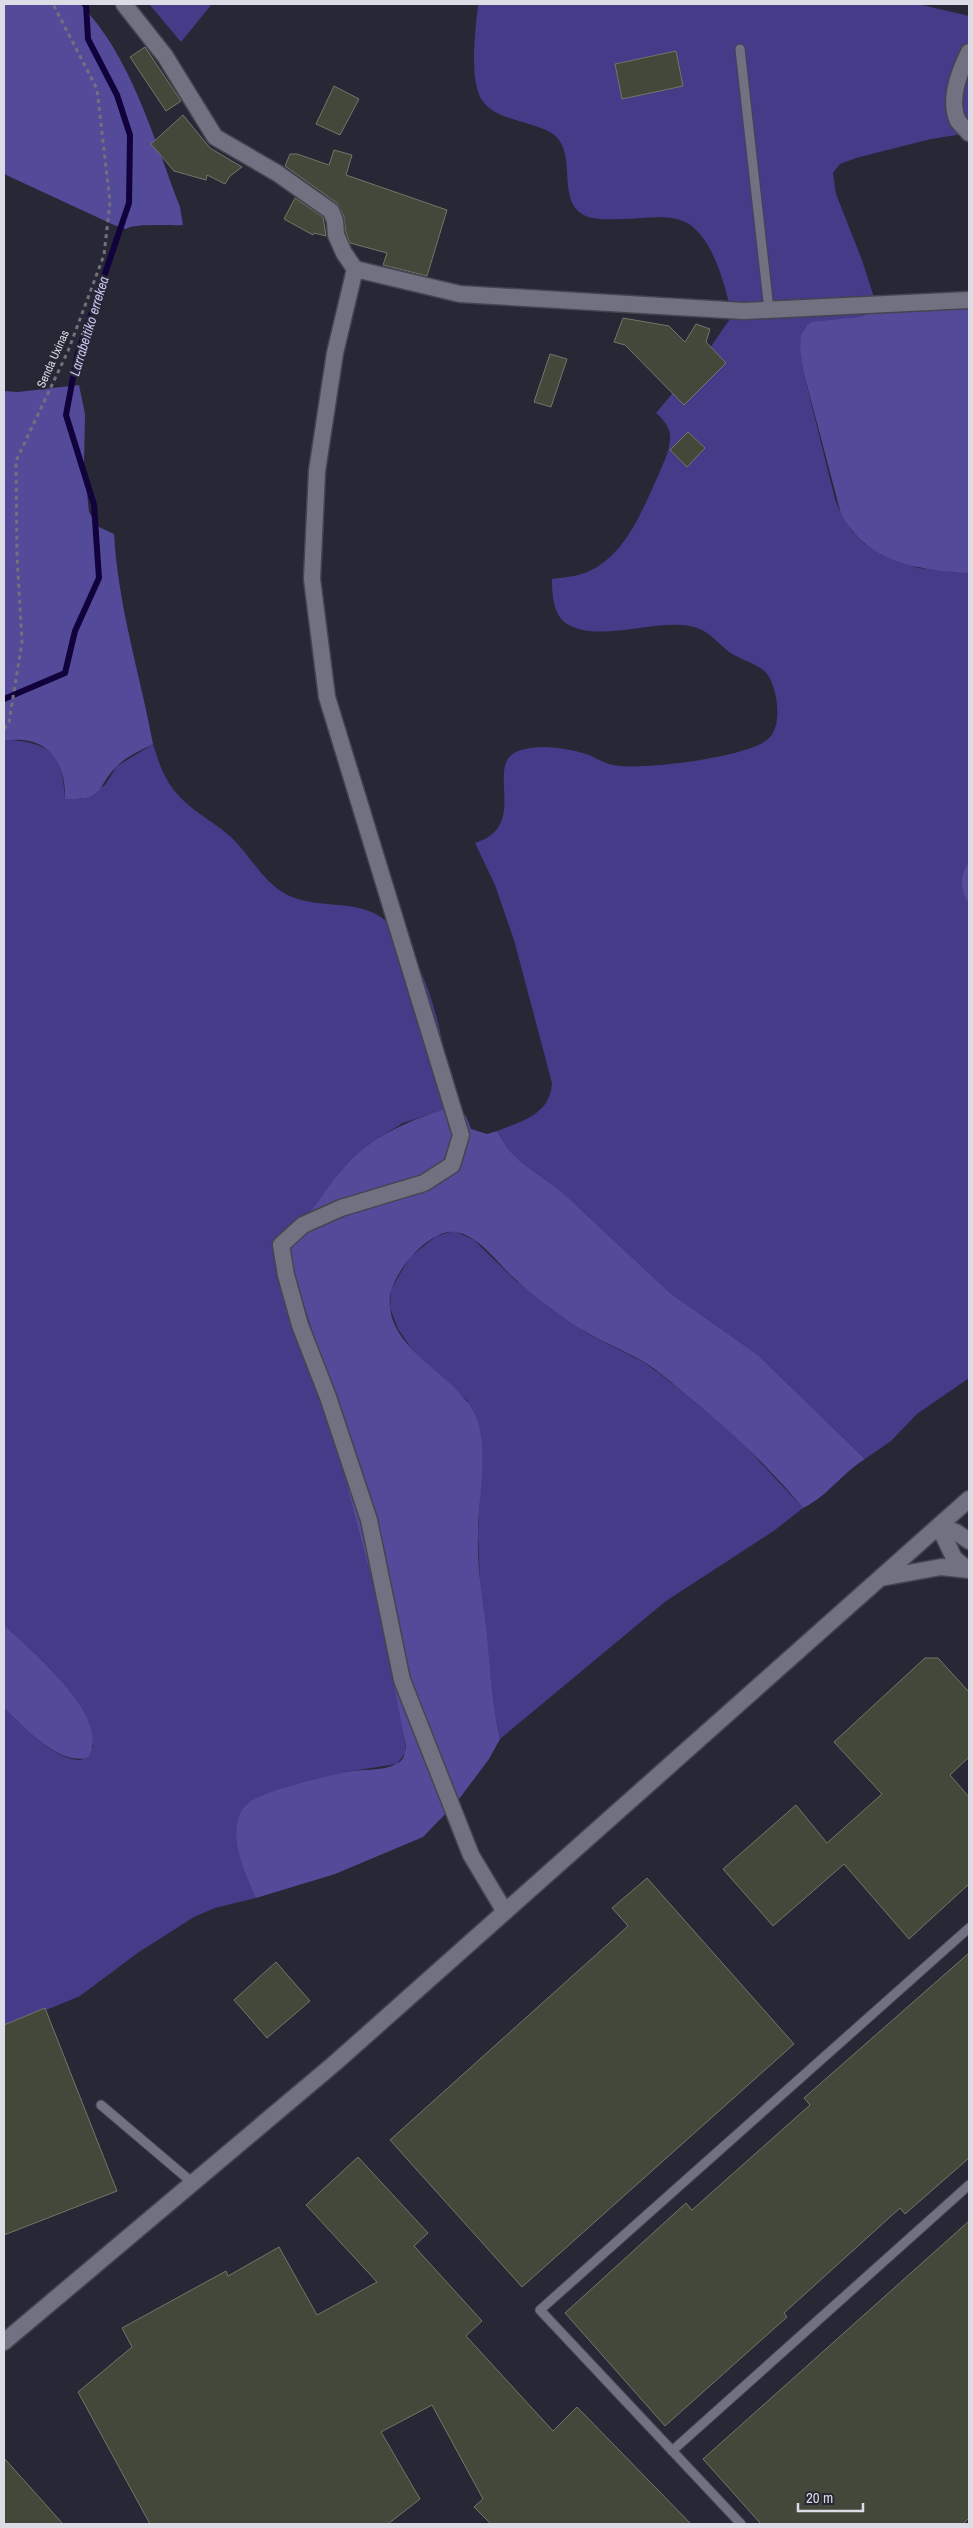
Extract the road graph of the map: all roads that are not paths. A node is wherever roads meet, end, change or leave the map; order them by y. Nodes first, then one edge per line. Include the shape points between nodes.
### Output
1 (124, 4) edge
2 (740, 49) dead end
3 (969, 52) edge
4 (969, 133) edge
5 (355, 269) junction
6 (969, 300) edge
7 (769, 310) junction
8 (969, 1499) edge
9 (939, 1526) junction
10 (969, 1541) edge
11 (969, 1570) edge
12 (881, 1578) junction
13 (505, 1912) junction
14 (969, 1928) edge
15 (101, 2105) dead end
16 (194, 2184) junction
17 (969, 2185) edge
18 (4, 2342) edge
19 (672, 2450) junction
20 (741, 2524) edge

1 - 5 street via 165,56 215,137 331,211 336,235
2 - 7 lane
3 - 4 street via 956,87 954,103 958,122
5 - 7 street via 460,294 744,312
5 - 13 street via 335,353 317,471 312,579 324,678 361,812 461,1135 452,1165 424,1183 341,1208 303,1225 281,1245 300,1324 369,1520 402,1680 471,1855
6 - 7 street
8 - 9 street
9 - 10 street
9 - 11 street via 951,1553
9 - 12 street
11 - 12 street via 941,1567
12 - 13 street
13 - 16 street
14 - 19 lane via 540,2310
15 - 16 lane
16 - 18 street
17 - 19 lane
19 - 20 lane

